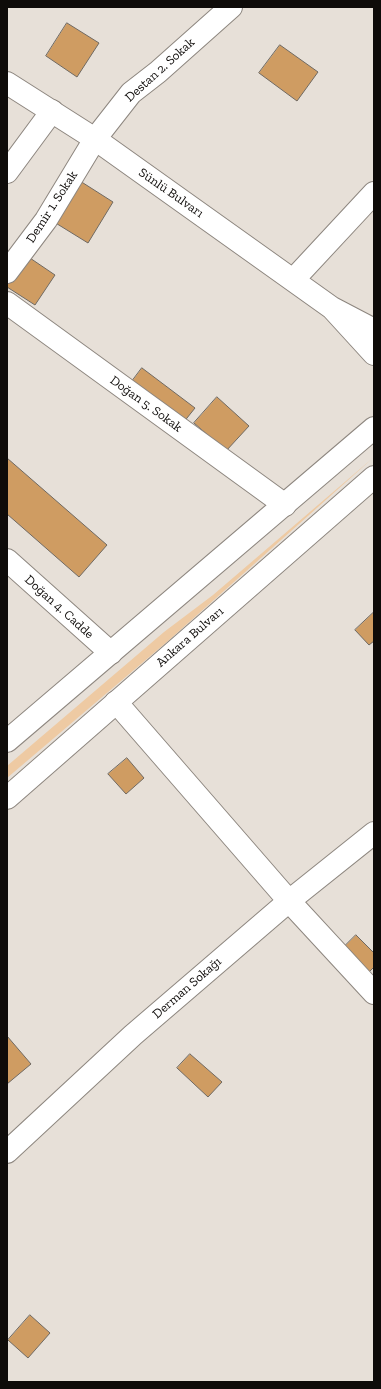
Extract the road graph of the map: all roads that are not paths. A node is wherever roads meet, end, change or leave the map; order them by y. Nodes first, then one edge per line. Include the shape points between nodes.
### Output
1 (231, 7) edge
2 (7, 83) edge
3 (52, 111) junction
4 (95, 140) junction
5 (7, 172) edge
6 (374, 193) edge
7 (7, 272) edge
8 (294, 279) junction
9 (7, 303) edge
10 (332, 308) junction
11 (374, 330) edge
12 (374, 354) edge
13 (374, 428) edge
14 (374, 477) edge
15 (285, 505) junction
16 (7, 560) edge
17 (111, 653) junction
18 (116, 702) junction
19 (7, 741) edge
20 (7, 798) edge
21 (374, 833) edge
22 (289, 901) junction
23 (374, 993) edge
24 (7, 1152) edge

1 - 4 street, Destan 2. Sokak via 131,93
2 - 3 street, Sünlü Bulvarı
3 - 4 street, Sünlü Bulvarı
3 - 5 street
4 - 7 street, Demir 1. Sokak via 46,220
4 - 8 street, Sünlü Bulvarı
6 - 8 street
8 - 10 street, Sünlü Bulvarı
9 - 15 street, Doğan 5. Sokak
10 - 11 street, Sünlü Bulvarı
10 - 12 street, Sünlü Bulvarı
13 - 15 street
14 - 18 street, Ankara Bulvarı
15 - 17 street
16 - 17 street, Doğan 4. Cadde
17 - 19 street
18 - 20 street, Ankara Bulvarı
18 - 22 street
21 - 22 street, Derman Sokağı
22 - 23 street
22 - 24 street, Derman Sokağı via 133,1035

